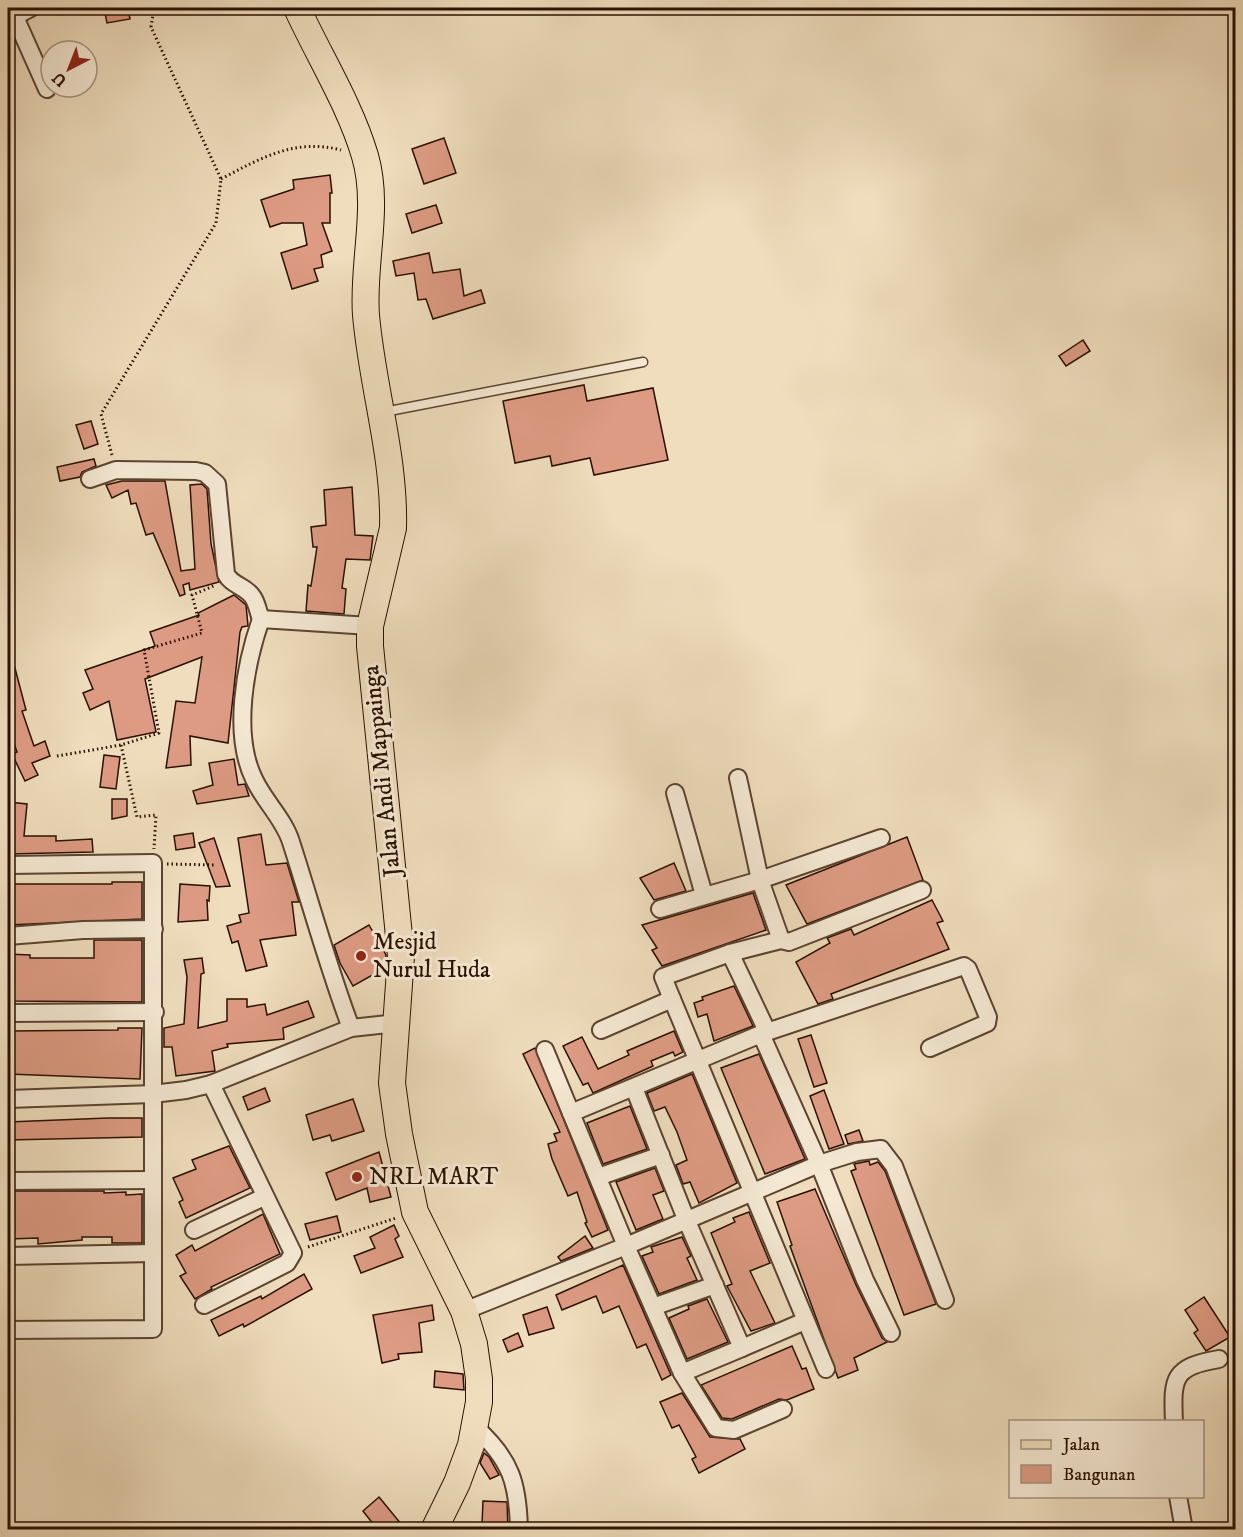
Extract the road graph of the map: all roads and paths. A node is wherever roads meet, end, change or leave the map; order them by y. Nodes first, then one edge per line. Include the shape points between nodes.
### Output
1 (31, 8) edge
2 (160, 8) edge
3 (297, 8) edge
4 (12, 15) edge
5 (39, 72) edge
6 (366, 157) junction
7 (221, 179) junction
8 (643, 362) dead end
9 (380, 412) junction
10 (116, 470) junction
11 (90, 479) dead end
12 (229, 580) junction
13 (261, 619) junction
14 (370, 626) junction
15 (122, 746) junction
16 (57, 756) dead end
17 (738, 778) dead end
18 (675, 793) dead end
19 (881, 838) dead end
20 (153, 863) junction
21 (8, 865) edge
22 (216, 865) dead end
23 (760, 880) junction
24 (922, 890) dead end
25 (704, 895) junction
26 (660, 909) dead end
27 (154, 929) junction
28 (8, 936) edge
29 (781, 940) junction
30 (730, 953) junction
31 (672, 999) junction
32 (155, 1012) junction
33 (8, 1013) edge
34 (397, 1023) junction
35 (351, 1028) junction
36 (601, 1030) dead end
37 (764, 1033) junction
38 (930, 1048) dead end
39 (545, 1050) dead end
40 (697, 1062) junction
41 (211, 1084) junction
42 (634, 1088) junction
43 (153, 1094) junction
44 (8, 1099) edge
45 (571, 1113) junction
46 (660, 1155) junction
47 (819, 1164) junction
48 (598, 1177) junction
49 (153, 1180) junction
50 (8, 1181) edge
51 (752, 1192) junction
52 (264, 1197) junction
53 (415, 1212) junction
54 (686, 1219) junction
55 (194, 1230) dead end
56 (626, 1246) junction
57 (153, 1253) junction
58 (292, 1253) junction
59 (8, 1256) edge
60 (715, 1285) junction
61 (945, 1300) dead end
62 (204, 1305) dead end
63 (653, 1307) junction
64 (464, 1311) junction
65 (806, 1321) junction
66 (8, 1330) edge
67 (891, 1333) dead end
68 (742, 1348) junction
69 (1219, 1359) dead end
70 (826, 1369) dead end
71 (682, 1373) junction
72 (783, 1409) dead end
73 (1174, 1420) edge
74 (476, 1428) junction
75 (1178, 1498) edge
76 (434, 1530) edge
77 (519, 1530) edge
78 (1184, 1530) edge

1 - 4 street
2 - 7 path via 153,15 151,27
3 - 6 main road, Jalan Andi Mappainga
4 - 5 street
6 - 7 path via 325,146 295,146 274,152
6 - 9 main road, Jalan Andi Mappainga via 371,194 365,303
7 - 10 path via 216,223 101,414
8 - 9 lane
9 - 14 main road, Jalan Andi Mappainga via 391,476 393,528
10 - 11 street
10 - 12 street via 196,471 210,477 217,484 223,557
12 - 13 street via 254,598
12 - 15 path via 192,595 202,633 144,650 159,733
13 - 14 street
13 - 35 street via 244,687 247,759 290,839
14 - 34 main road, Jalan Andi Mappainga via 401,956
15 - 16 path
15 - 20 path via 137,817 156,815
17 - 23 street
18 - 25 street
19 - 23 street
20 - 21 street
20 - 22 path
20 - 27 street
23 - 25 street
23 - 29 street
24 - 29 street via 789,942
25 - 26 street
27 - 28 street
27 - 32 street
29 - 30 street
30 - 31 street via 663,977
30 - 37 street
31 - 36 street
31 - 40 street
32 - 33 street
32 - 43 street
34 - 35 street
34 - 53 main road, Jalan Andi Mappainga via 392,1083
35 - 41 street
37 - 38 street via 964,966 988,1017 987,1023
37 - 40 street
37 - 47 street
39 - 45 street
40 - 42 street
40 - 51 street
41 - 43 street
41 - 52 street
42 - 45 street
42 - 46 street
43 - 44 street
43 - 49 street
45 - 48 street
46 - 48 street
46 - 54 street
47 - 51 street
47 - 61 street via 871,1149 881,1149 888,1156 914,1213
47 - 67 street via 865,1280
48 - 56 street
49 - 50 street
49 - 57 street
51 - 54 street
51 - 65 street
52 - 55 street
52 - 58 street
53 - 58 path
53 - 64 main road, Jalan Andi Mappainga
54 - 56 street
54 - 60 street
56 - 63 street
56 - 64 street
57 - 59 street
57 - 66 street via 153,1329
58 - 62 street via 287,1263
60 - 63 street
60 - 68 street
63 - 71 street
64 - 74 main road, Jalan Andi Mappainga via 479,1379
65 - 68 street
65 - 70 street
68 - 71 street
69 - 73 street via 1189,1365 1179,1374 1174,1392
71 - 72 street via 716,1428 734,1430
74 - 76 main road, Jalan Andi Mappainga via 457,1483
74 - 77 street via 504,1457 510,1470 516,1486
75 - 78 street

